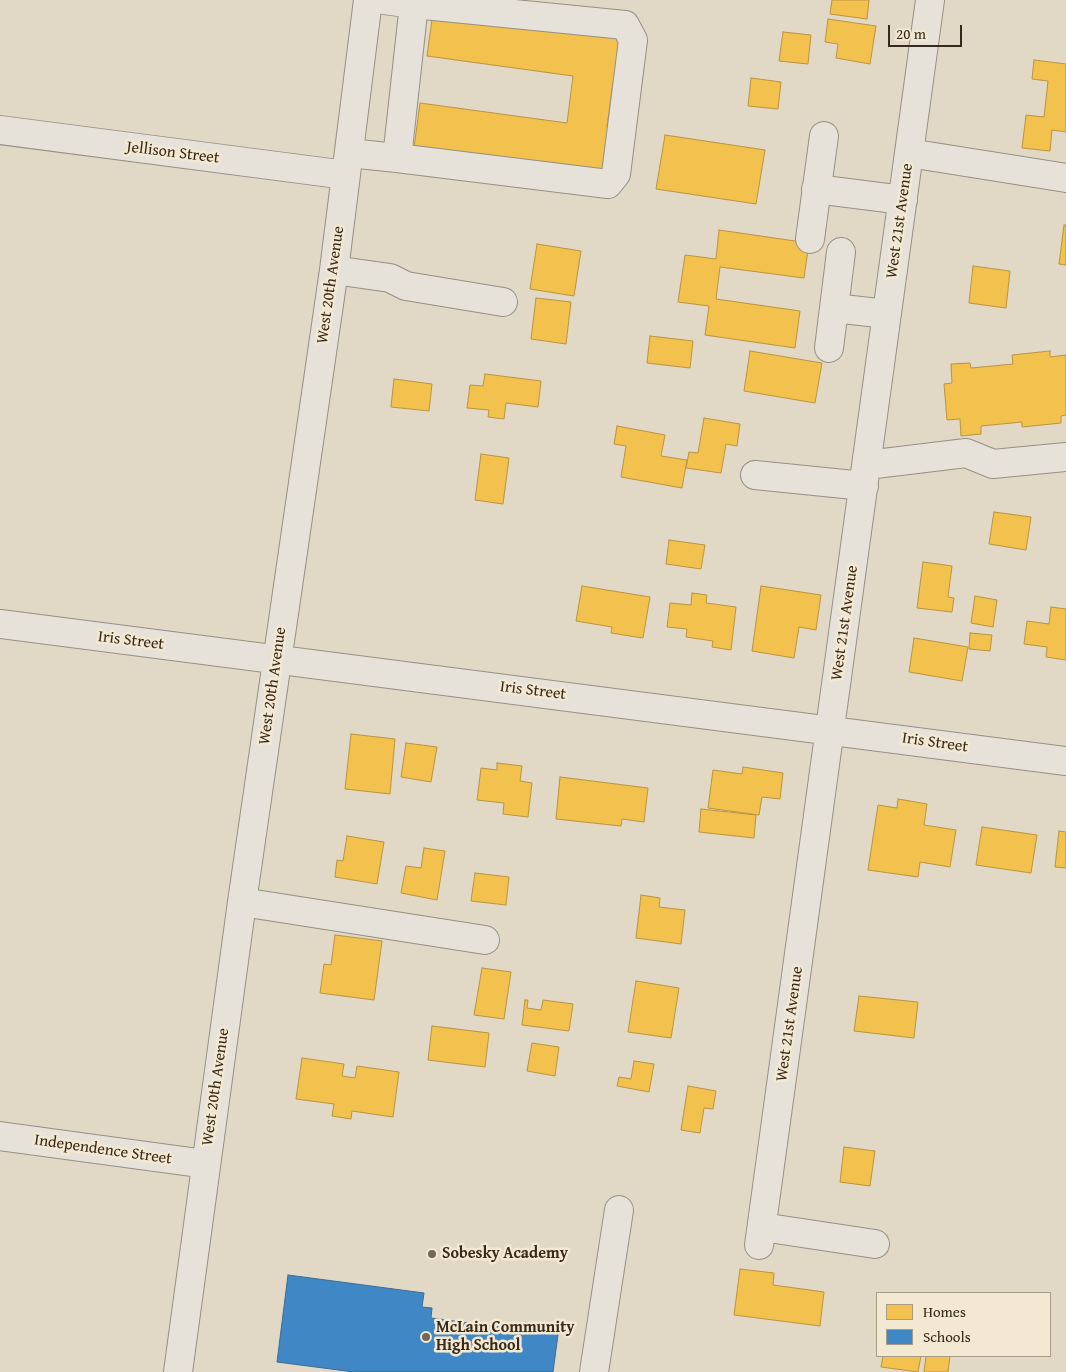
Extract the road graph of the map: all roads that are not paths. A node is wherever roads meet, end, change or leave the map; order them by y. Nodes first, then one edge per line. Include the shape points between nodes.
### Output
1 (368, 0) edge
2 (384, 0) edge
3 (930, 0) edge
4 (414, 4) junction
5 (0, 130) edge
6 (824, 136) dead end
7 (909, 153) junction
8 (396, 158) junction
9 (348, 164) junction
10 (1066, 178) edge
11 (816, 189) junction
12 (903, 200) junction
13 (810, 239) dead end
14 (841, 252) dead end
15 (334, 270) junction
16 (503, 302) dead end
17 (834, 308) junction
18 (887, 314) junction
19 (829, 348) dead end
20 (1066, 457) edge
21 (755, 475) dead end
22 (865, 476) junction
23 (0, 624) edge
24 (276, 658) junction
25 (831, 729) junction
26 (1066, 761) edge
27 (242, 902) junction
28 (485, 940) dead end
29 (0, 1136) edge
30 (206, 1164) junction
31 (619, 1210) dead end
32 (875, 1244) dead end
33 (178, 1372) edge
34 (594, 1372) edge

1 - 9 street, West 20th Avenue
2 - 4 street
3 - 7 street, West 21st Avenue
4 - 8 street
4 - 8 street, Jellison Street via 625,25 633,40 616,174 608,184
5 - 9 street, Jellison Street
6 - 11 street
7 - 10 street
7 - 12 street, West 21st Avenue
8 - 9 street, Jellison Street
9 - 15 street, West 20th Avenue
11 - 12 street
11 - 13 street
12 - 18 street, West 21st Avenue
14 - 17 street
15 - 16 street via 390,278 406,286
15 - 24 street, West 20th Avenue
17 - 18 street
17 - 19 street
18 - 22 street, West 21st Avenue
20 - 22 street via 993,464 966,453
21 - 22 street
22 - 25 street, West 21st Avenue
23 - 24 street, Iris Street
24 - 25 street, Iris Street
24 - 27 street, West 20th Avenue
25 - 26 street, Iris Street
25 - 32 street, West 21st Avenue via 761,1236
27 - 28 street
27 - 30 street, West 20th Avenue
29 - 30 street, Independence Street
30 - 33 street, West 20th Avenue
31 - 34 street

